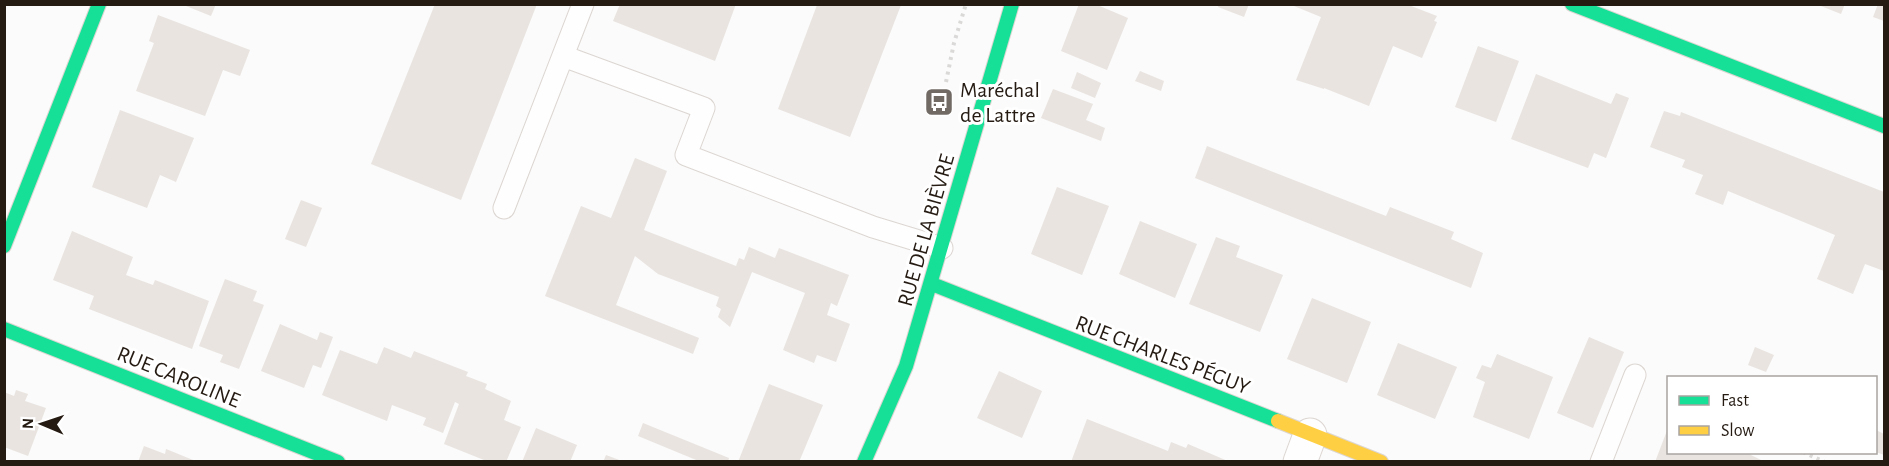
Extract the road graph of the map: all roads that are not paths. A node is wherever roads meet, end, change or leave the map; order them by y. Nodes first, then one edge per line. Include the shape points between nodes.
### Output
1 (99, 4) edge
2 (583, 4) edge
3 (1012, 4) edge
4 (1572, 4) edge
5 (563, 56) junction
6 (1884, 126) edge
7 (504, 208) dead end
8 (4, 246) edge
9 (942, 248) junction
10 (932, 284) junction
11 (4, 329) edge
12 (1635, 375) dead end
13 (1305, 448) edge
14 (338, 462) edge
15 (864, 462) edge
16 (1381, 462) edge
17 (1601, 462) edge

1 - 8 street
2 - 5 lane
3 - 9 street, RUE DE LA BIÈVRE
4 - 6 street
5 - 7 lane
5 - 9 lane via 704,108 687,155 873,227
9 - 10 street, RUE DE LA BIÈVRE
10 - 13 street, RUE CHARLES PÉGUY
10 - 15 street, RUE DE LA BIÈVRE via 906,366
11 - 14 street, RUE CAROLINE
12 - 17 lane
13 - 16 street, RUE CHARLES PÉGUY

